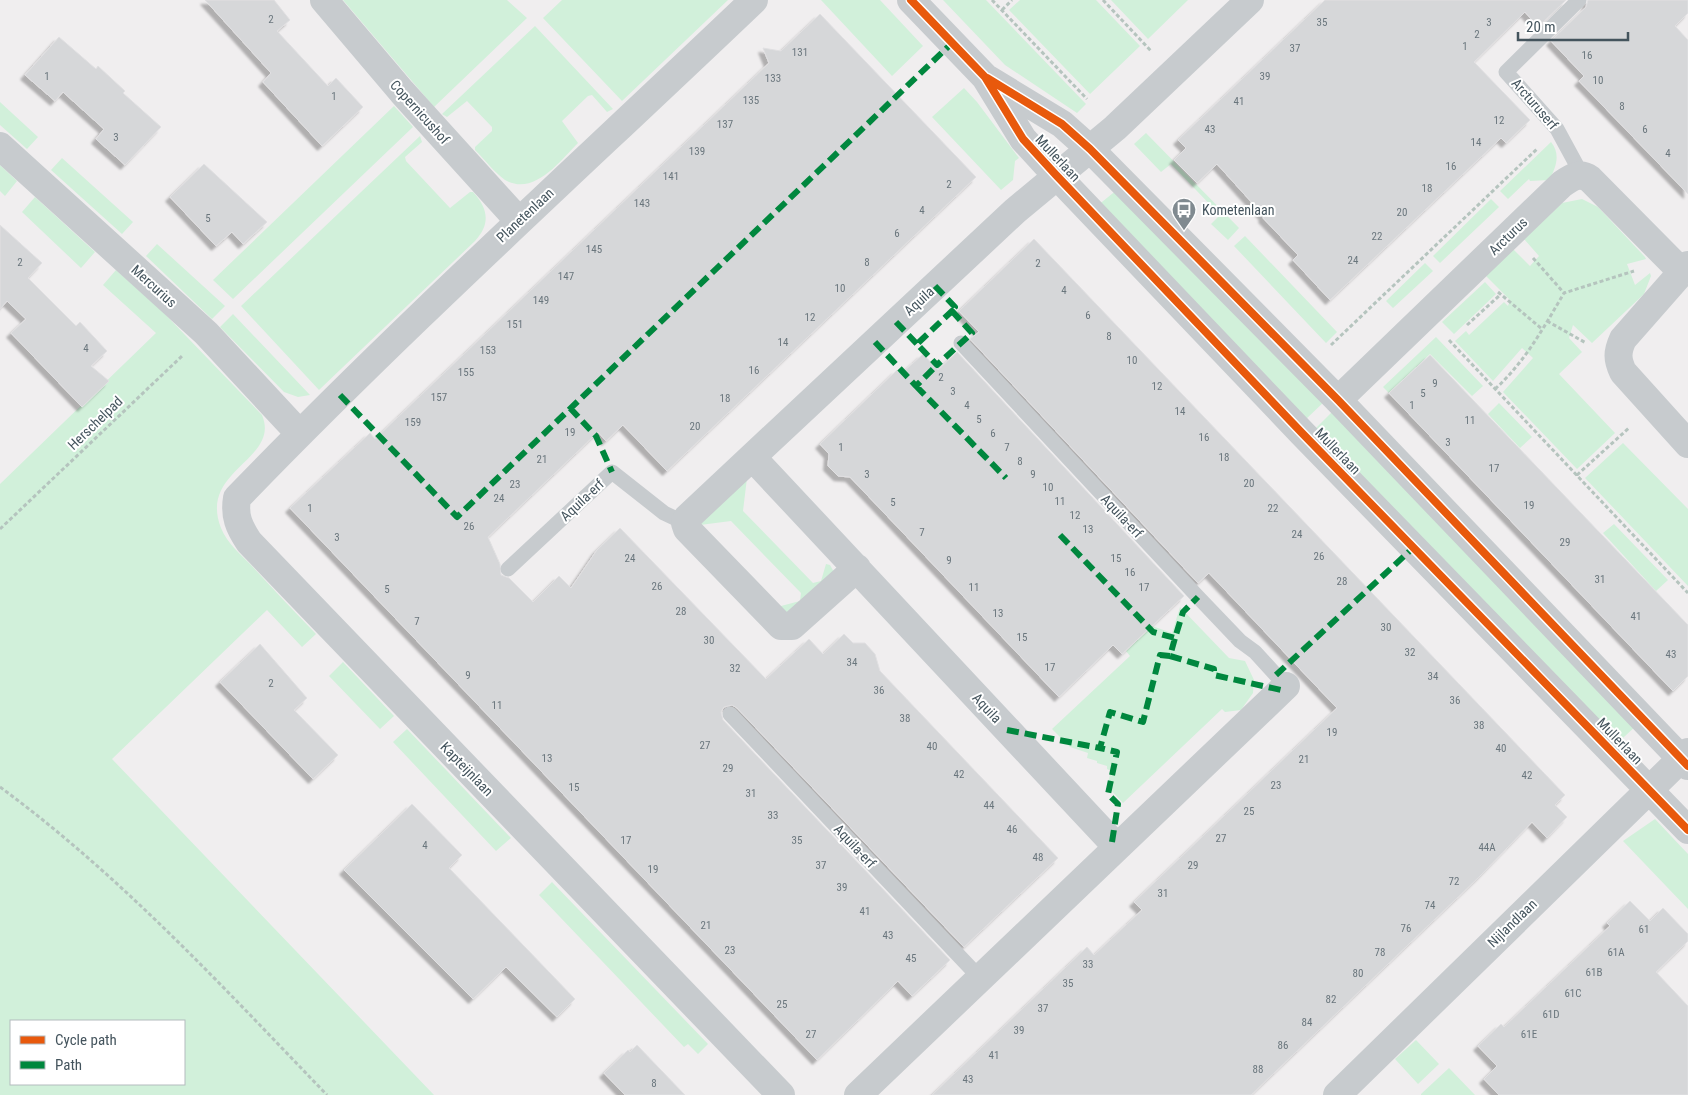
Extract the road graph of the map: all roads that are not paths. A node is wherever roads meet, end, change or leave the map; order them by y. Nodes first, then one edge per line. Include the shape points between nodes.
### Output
1 (324, 0) edge
2 (754, 0) edge
3 (911, 0) edge
4 (1250, 0) edge
5 (1579, 0) edge
6 (985, 77) junction
7 (0, 146) edge
8 (1090, 149) junction
9 (1056, 175) junction
10 (1582, 175) junction
11 (519, 220) junction
12 (1679, 265) edge
13 (961, 343) dead end
14 (1338, 400) junction
15 (299, 433) junction
16 (1688, 444) edge
17 (752, 457) junction
18 (685, 523) junction
19 (857, 568) junction
20 (508, 569) dead end
21 (1286, 686) joint
22 (730, 714) dead end
23 (1686, 759) edge
24 (1650, 789) junction
25 (1688, 830) edge
26 (1117, 848) junction
27 (980, 978) junction
28 (781, 1095) edge
29 (858, 1095) edge
30 (1337, 1095) edge

1 - 11 street, Copernicushof via 402,92
2 - 11 street, Planetenlaan
3 - 6 street, Mullerlaan
4 - 8 street
5 - 10 lane, Arcturuserf via 1506,72 1557,129
6 - 8 street, Mullerlaan via 1062,124
6 - 9 street, Mullerlaan via 1023,139
7 - 15 street, Mercurius via 206,333
8 - 9 street, Aquila
8 - 14 street, Mullerlaan
9 - 17 street, Aquila
9 - 24 street, Mullerlaan
10 - 12 street via 1590,179
10 - 14 street, Arcturus via 1562,184
11 - 15 street, Planetenlaan
12 - 16 street via 1623,339 1617,361 1623,372
13 - 21 lane, Aquila-erf via 1198,598
14 - 23 street, Mullerlaan
15 - 28 street, Kapteijnlaan via 237,498 235,512 240,529 249,542
17 - 18 street, Aquila
17 - 19 street, Aquila
18 - 19 street via 687,529 781,626 792,626
18 - 20 lane, Aquila-erf via 664,513 612,472
19 - 26 street, Aquila
21 - 26 street
22 - 27 lane, Aquila-erf
23 - 24 street, Nijlandlaan
24 - 25 street, Mullerlaan
24 - 30 street, Nijlandlaan
26 - 27 street
27 - 29 street

